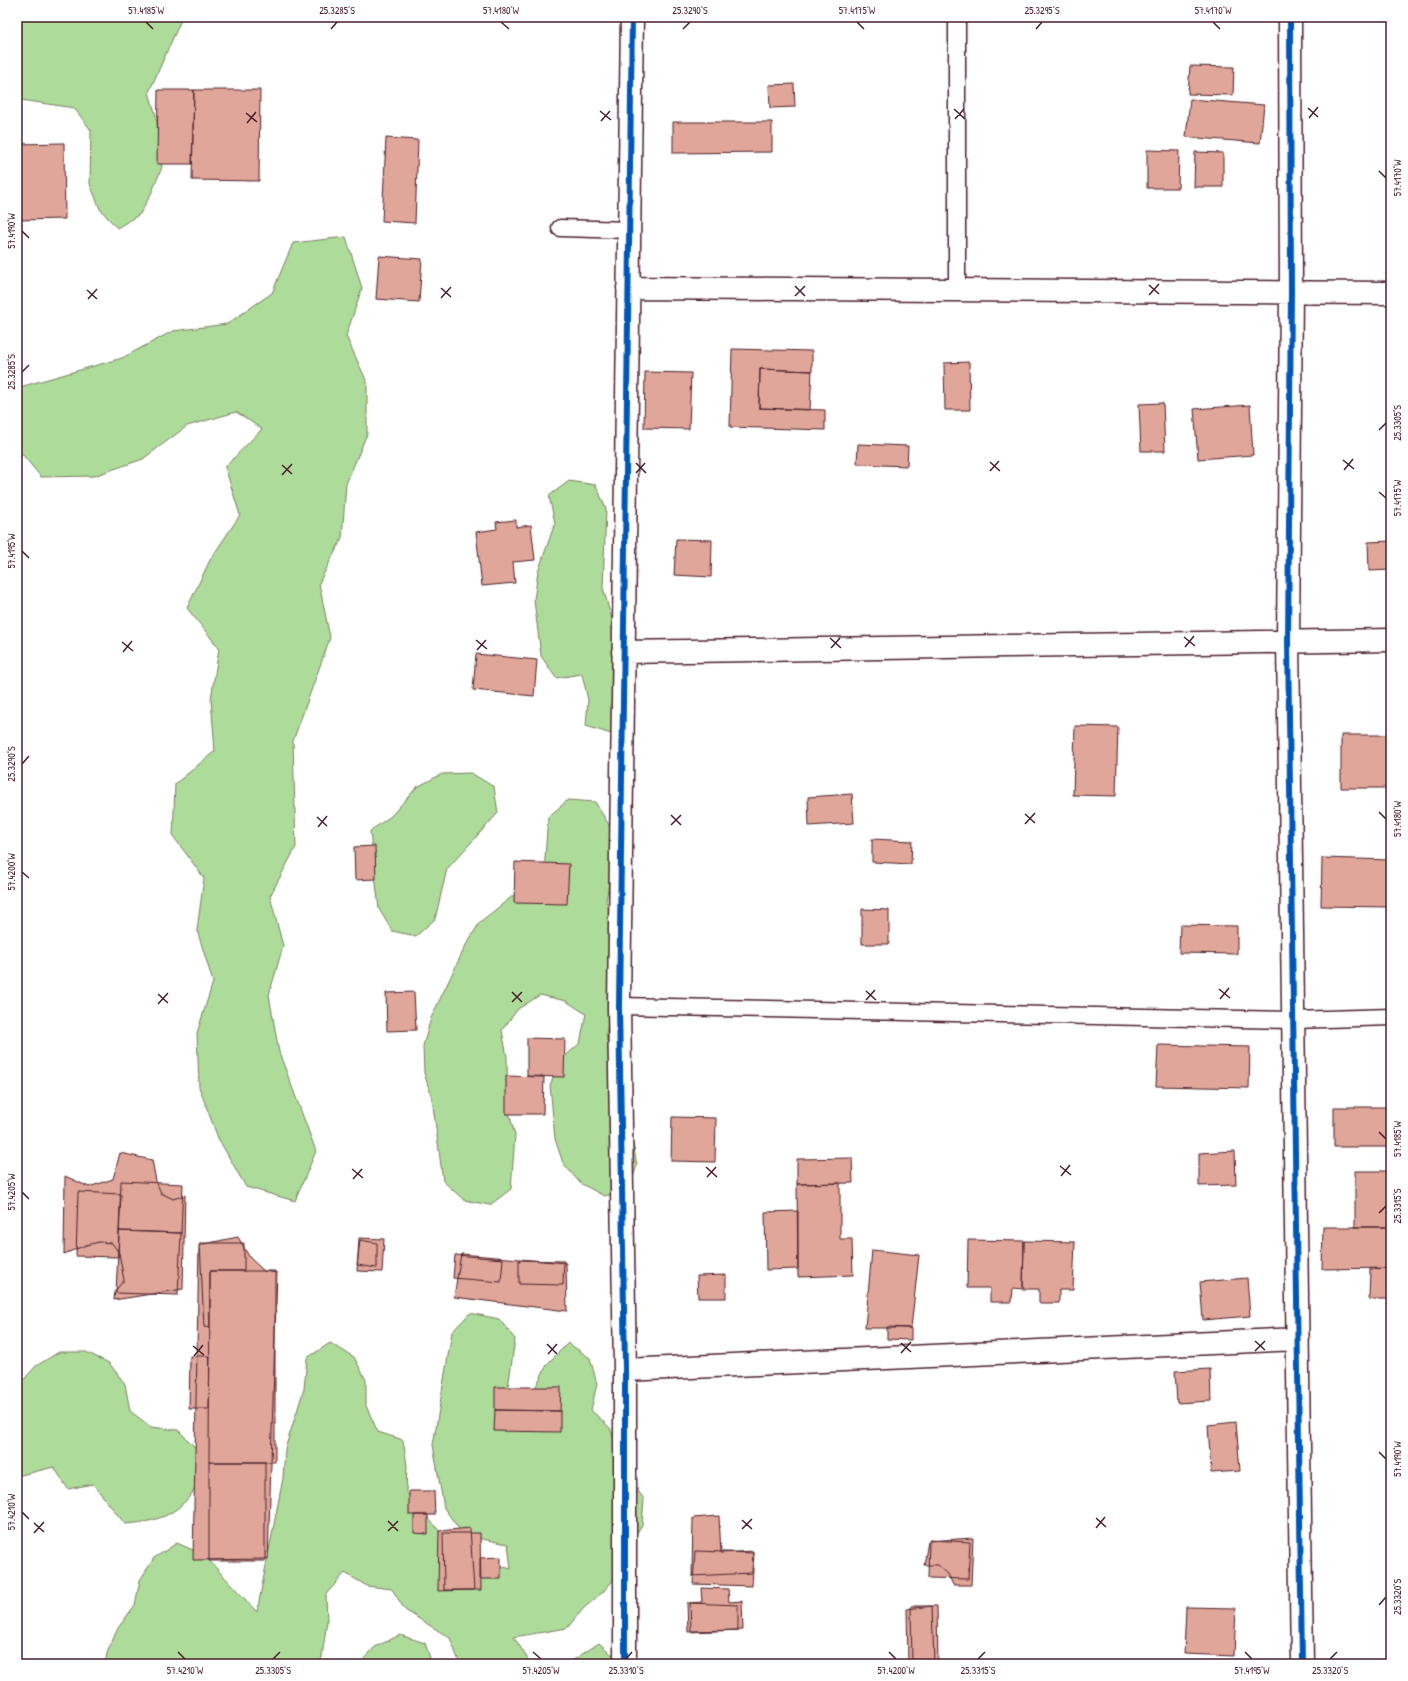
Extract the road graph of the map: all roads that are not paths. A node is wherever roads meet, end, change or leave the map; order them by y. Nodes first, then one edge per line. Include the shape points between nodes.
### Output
1 (632, 17) edge
2 (957, 17) edge
3 (1290, 17) edge
4 (560, 228) dead end
5 (629, 230) junction
6 (628, 288) junction
7 (957, 290) junction
8 (1291, 292) junction
9 (1391, 292) edge
10 (1391, 640) edge
11 (1288, 641) junction
12 (624, 652) junction
13 (619, 1006) junction
14 (1391, 1017) edge
15 (1293, 1020) junction
16 (1298, 1338) junction
17 (625, 1370) junction
18 (625, 1664) edge
19 (1302, 1664) edge

1 - 5 street
2 - 7 lane
3 - 8 street
4 - 5 lane
5 - 6 street
6 - 7 street
6 - 12 street
7 - 8 street
8 - 9 street
8 - 11 street
10 - 11 street
11 - 12 street
11 - 15 street
12 - 13 street
13 - 15 lane
13 - 17 street
14 - 15 lane
15 - 16 street
16 - 17 street
16 - 19 street
17 - 18 street

